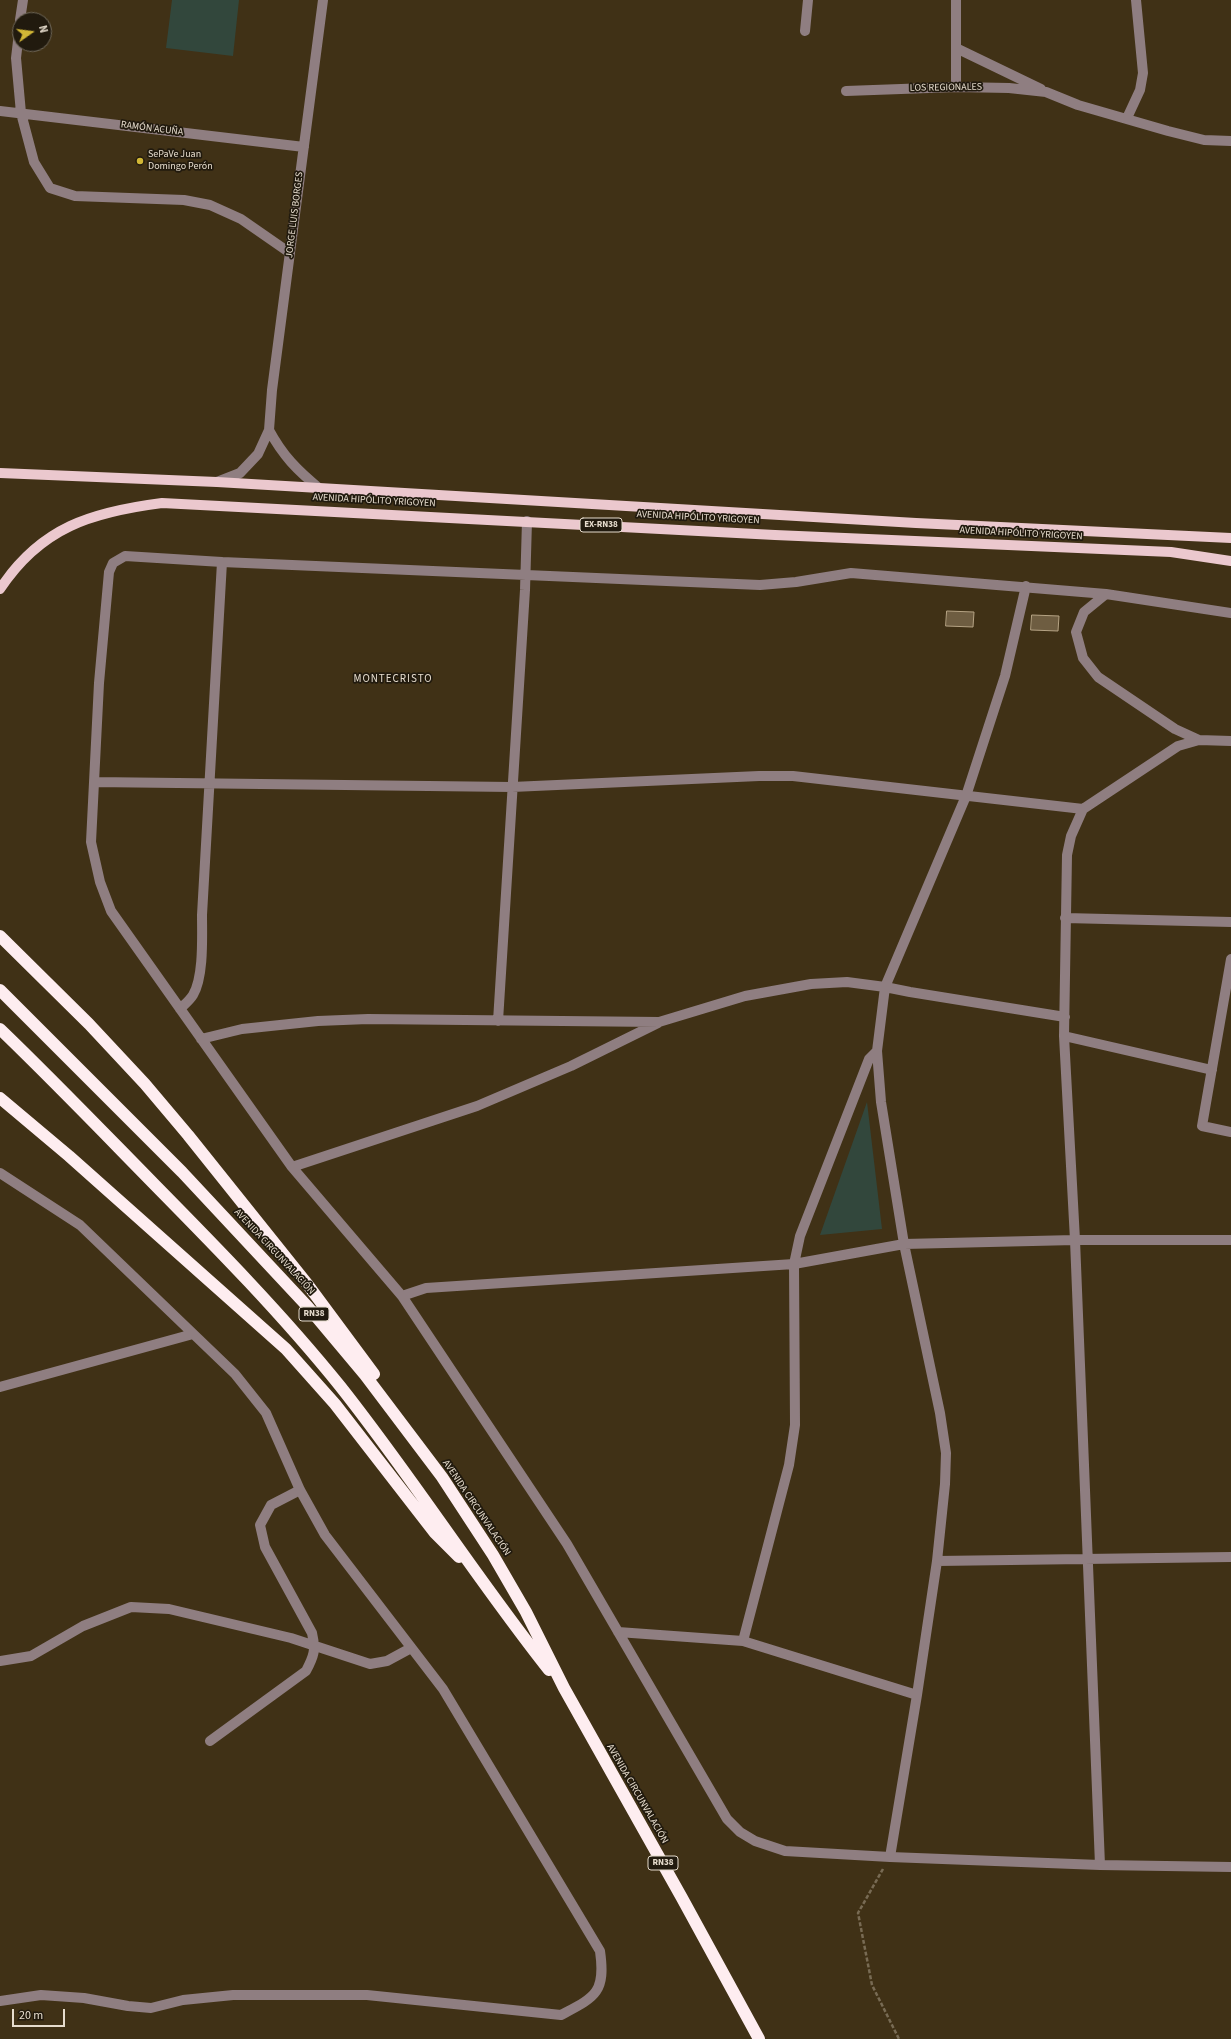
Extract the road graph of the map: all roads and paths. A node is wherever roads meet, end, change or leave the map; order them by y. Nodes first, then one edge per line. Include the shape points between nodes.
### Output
1 (23, 0) edge
2 (323, 0) edge
3 (808, 0) edge
4 (956, 0) edge
5 (1136, 0) edge
6 (21, 12) edge
7 (805, 31) dead end
8 (956, 48) junction
9 (17, 52) edge
10 (956, 88) junction
11 (846, 90) dead end
12 (1046, 92) junction
13 (0, 111) edge
14 (21, 113) junction
15 (1127, 118) junction
16 (1231, 142) edge
17 (304, 147) junction
18 (290, 253) junction
19 (269, 430) junction
20 (0, 473) edge
21 (217, 482) junction
22 (320, 489) junction
23 (527, 521) junction
24 (1231, 538) edge
25 (1231, 561) edge
26 (222, 562) junction
27 (525, 574) junction
28 (1026, 586) junction
29 (0, 589) edge
30 (1106, 594) junction
31 (1231, 613) edge
32 (1199, 740) junction
33 (1231, 741) edge
34 (94, 782) junction
35 (210, 784) junction
36 (512, 787) junction
37 (966, 796) junction
38 (1083, 809) junction
39 (1065, 918) junction
40 (1231, 922) edge
41 (0, 936) edge
42 (1231, 959) edge
43 (885, 987) junction
44 (0, 990) edge
45 (180, 1009) junction
46 (1064, 1017) junction
47 (498, 1021) junction
48 (659, 1022) junction
49 (0, 1028) edge
50 (1064, 1036) junction
51 (201, 1039) junction
52 (877, 1050) junction
53 (1212, 1070) junction
54 (0, 1098) edge
55 (1231, 1132) edge
56 (292, 1167) junction
57 (0, 1173) edge
58 (1075, 1240) junction
59 (1231, 1240) edge
60 (904, 1244) junction
61 (794, 1264) junction
62 (402, 1296) junction
63 (194, 1334) junction
64 (0, 1388) edge
65 (442, 1477) junction
66 (300, 1490) junction
67 (1231, 1558) edge
68 (1088, 1560) junction
69 (937, 1561) junction
70 (484, 1582) junction
71 (618, 1632) junction
72 (743, 1641) junction
73 (315, 1646) junction
74 (411, 1648) junction
75 (0, 1661) edge
76 (564, 1688) junction
77 (917, 1695) junction
78 (210, 1741) dead end
79 (890, 1857) junction
80 (1100, 1865) junction
81 (1231, 1867) edge
82 (0, 2001) edge
83 (759, 2039) edge
84 (900, 2039) edge

1 - 6 street
2 - 17 street, JORGE LUIS BORGES
3 - 7 street
4 - 8 street
5 - 15 street via 1143,73 1140,90
8 - 10 street
8 - 12 street, LOS REGIONALES
9 - 14 street
10 - 11 street, LOS REGIONALES
10 - 12 street, LOS REGIONALES via 1009,88
12 - 15 street, LOS REGIONALES via 1078,105
13 - 14 street, RAMÓN ACUÑA
14 - 17 street, RAMÓN ACUÑA
14 - 18 street via 34,162 50,188 75,196 184,200 210,205 241,219
15 - 16 street, LOS REGIONALES via 1188,136
17 - 18 street, JORGE LUIS BORGES
18 - 19 street, JORGE LUIS BORGES
19 - 21 street, JORGE LUIS BORGES via 258,454 240,473
19 - 22 street via 295,469
20 - 21 main road, AVENIDA HIPÓLITO YRIGOYEN / EX-RN38
21 - 22 main road, AVENIDA HIPÓLITO YRIGOYEN / EX-RN38
22 - 24 main road, AVENIDA HIPÓLITO YRIGOYEN / EX-RN38
23 - 25 main road, AVENIDA HIPÓLITO YRIGOYEN / EX-RN38 via 1171,552
23 - 27 street
23 - 29 main road, AVENIDA HIPÓLITO YRIGOYEN / EX-RN38 via 162,503 122,508 65,528 30,552 11,572
26 - 27 street
26 - 34 street via 125,556 113,563 108,580
26 - 35 street
27 - 28 street via 760,585 851,573
27 - 36 street
28 - 30 street
28 - 37 street via 1005,676
30 - 31 street
30 - 32 street via 1084,612 1076,632 1083,658 1098,677 1175,729
32 - 33 street
32 - 38 street via 1178,746
34 - 35 street
34 - 45 street via 91,842 100,882 111,911
35 - 36 street
35 - 45 street via 202,949 198,981 193,995
36 - 37 street via 793,776
36 - 47 street
37 - 38 street
37 - 43 street
38 - 39 street via 1070,836
39 - 40 street
39 - 46 street
41 - 65 highway via 114,1051 188,1135 308,1285 377,1378
42 - 53 street
43 - 46 street
43 - 48 street via 847,982 811,984 745,996
43 - 52 street
44 - 65 highway, AVENIDA CIRCUNVALACIÓN / RN38 via 182,1172 308,1307 365,1375
45 - 51 street
46 - 50 street
47 - 48 street
47 - 51 street via 318,1021 242,1028
48 - 56 street via 571,1066 477,1106
49 - 70 highway, AVENIDA CIRCUNVALACIÓN / RN38 via 216,1247 287,1323 345,1392
50 - 53 street
50 - 58 street
51 - 56 street
52 - 60 street via 881,1102
52 - 61 street via 869,1059 800,1236
53 - 55 street via 1202,1126
54 - 70 highway via 286,1349 335,1404 435,1532
56 - 62 street
57 - 63 street via 80,1225
58 - 59 street
58 - 60 street
58 - 68 street
60 - 61 street
60 - 69 street via 946,1453
61 - 62 street via 426,1288
61 - 72 street via 795,1425 789,1465
62 - 71 street via 567,1544
63 - 64 street
63 - 66 street via 235,1374 266,1413
65 - 76 highway, AVENIDA CIRCUNVALACIÓN / RN38 via 493,1554 526,1612
66 - 73 street via 271,1505 260,1525 265,1547 312,1633
66 - 74 street via 326,1535
67 - 68 street
68 - 69 street
68 - 80 street
69 - 77 street
70 - 76 highway, AVENIDA CIRCUNVALACIÓN / RN38
71 - 72 street
71 - 79 street via 727,1819 740,1832 755,1841 785,1851
72 - 77 street
73 - 74 street via 370,1664 387,1661
73 - 75 street via 169,1608 131,1607 83,1626 31,1656
73 - 78 street via 313,1660 306,1671
74 - 82 street via 442,1689 600,1951 603,1972 601,1984 588,2001 561,2015 367,1996 233,1995 183,2000 151,2008 84,1998 41,1996
76 - 83 highway, AVENIDA CIRCUNVALACIÓN / RN38
77 - 79 street
79 - 80 street
79 - 84 path via 858,1913 872,1985
80 - 81 street

